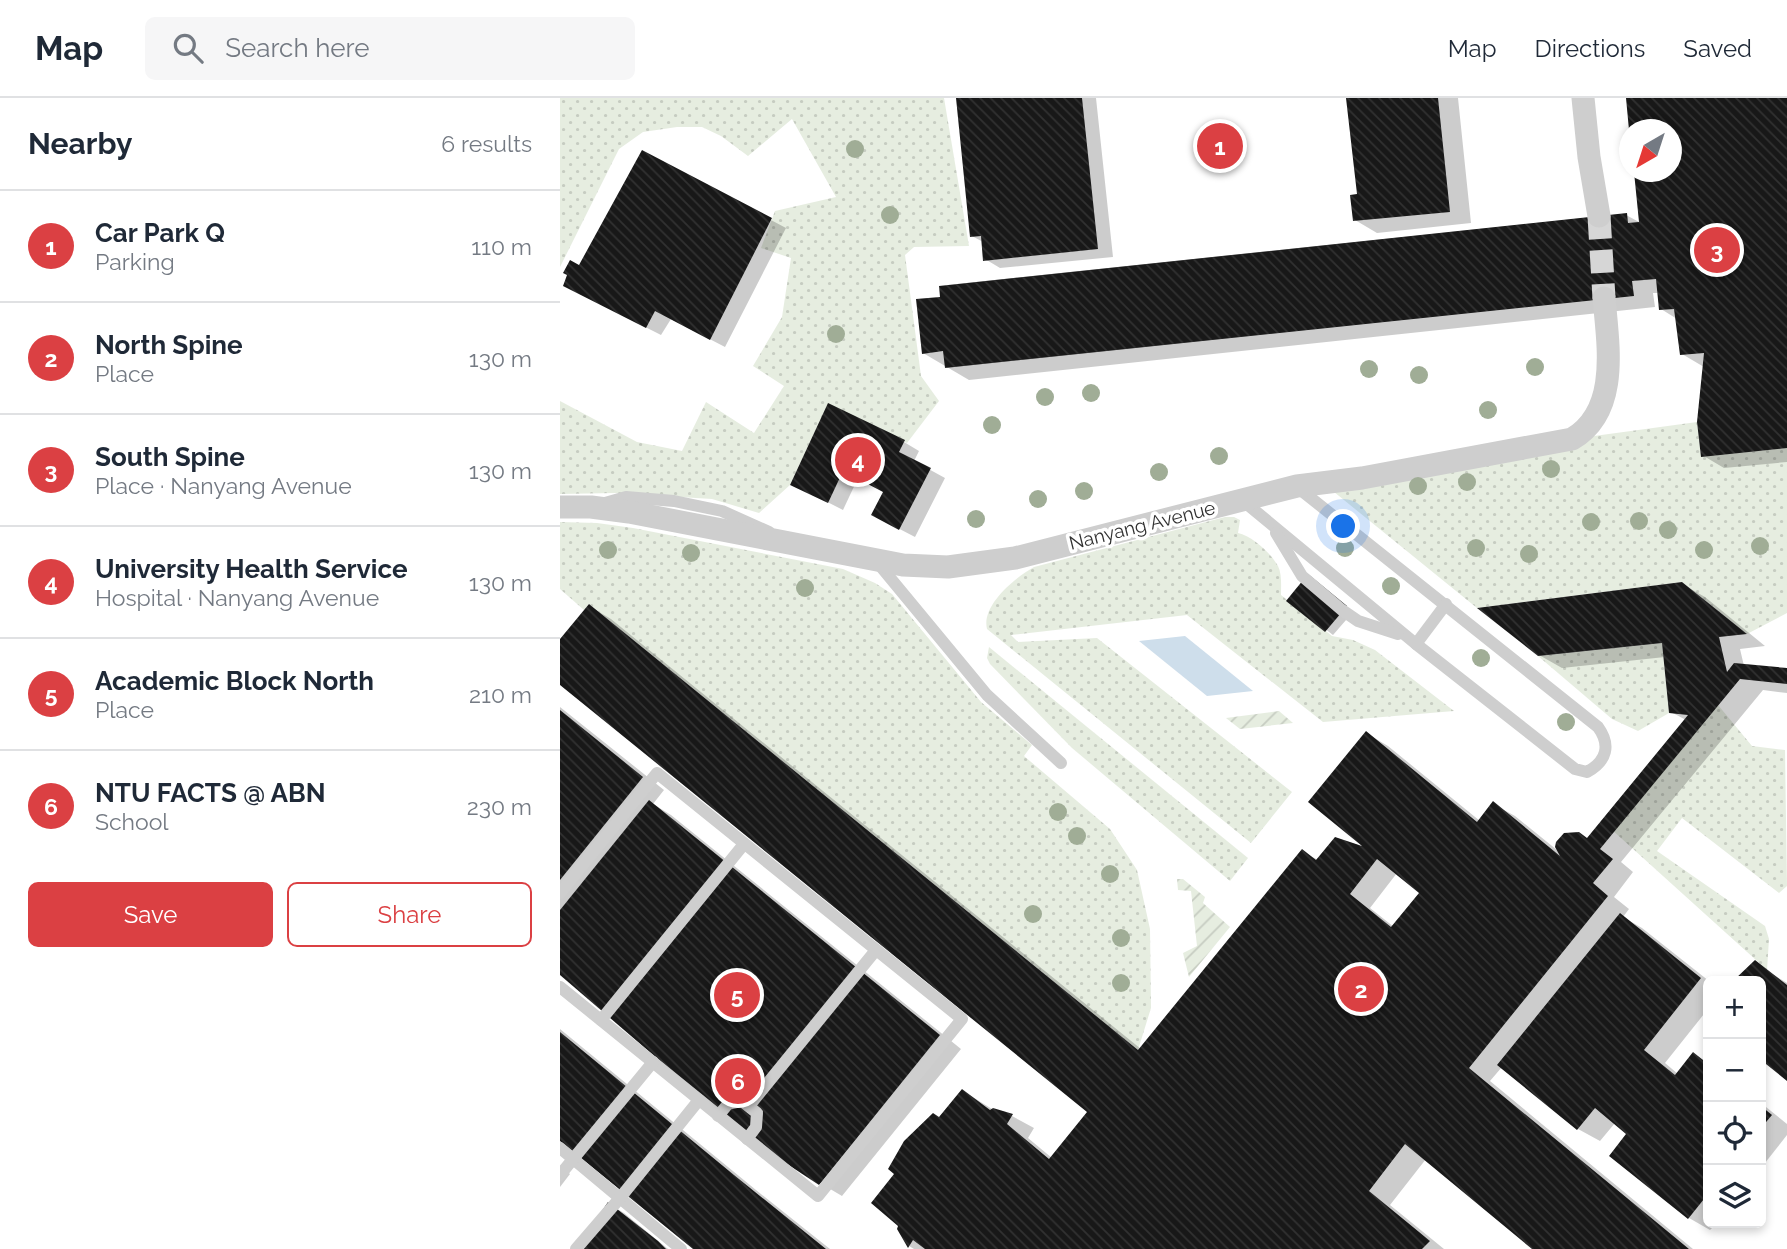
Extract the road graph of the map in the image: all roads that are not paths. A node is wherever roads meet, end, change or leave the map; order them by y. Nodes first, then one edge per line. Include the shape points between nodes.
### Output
1 (1583, 98) edge
2 (1599, 216) tunnel mouth
3 (1604, 298) tunnel mouth
4 (1297, 486) junction
5 (1242, 500) junction
6 (560, 507) edge
7 (1271, 525) junction
8 (875, 561) junction
9 (1446, 604) junction
10 (1416, 644) junction
11 (1061, 763) dead end
12 (744, 844) junction
13 (560, 892) edge
14 (876, 950) junction
15 (560, 987) edge
16 (601, 1020) junction
17 (653, 1062) junction
18 (699, 1100) junction
19 (749, 1107) junction
20 (719, 1116) junction
21 (747, 1139) junction
22 (560, 1148) edge
23 (574, 1159) junction
24 (560, 1175) edge
25 (620, 1198) junction
26 (576, 1249) edge
27 (681, 1249) edge

1 - 2 street
3 - 4 street, Nanyang Avenue via 1609,363 1604,395 1587,430 1572,439
4 - 5 street, Nanyang Avenue
4 - 9 lane
5 - 7 lane
5 - 8 street, Nanyang Avenue via 976,565
6 - 8 street, Nanyang Avenue via 591,507 705,526
7 - 10 lane
7 - 10 lane via 1302,576 1342,610
8 - 11 lane via 987,695
9 - 10 lane
9 - 10 lane via 1598,727 1606,739 1596,767 1587,772 1575,769
12 - 13 lane via 657,773
12 - 14 lane
12 - 16 lane
14 - 19 lane
14 - 21 lane via 961,1020 818,1196
15 - 16 lane
16 - 17 lane
17 - 18 lane
17 - 23 lane
18 - 20 lane
18 - 25 lane
19 - 20 lane via 743,1101 728,1104
19 - 21 lane via 757,1113 757,1127
20 - 21 lane
22 - 23 lane
23 - 24 lane
23 - 25 lane
25 - 26 lane
25 - 27 lane

